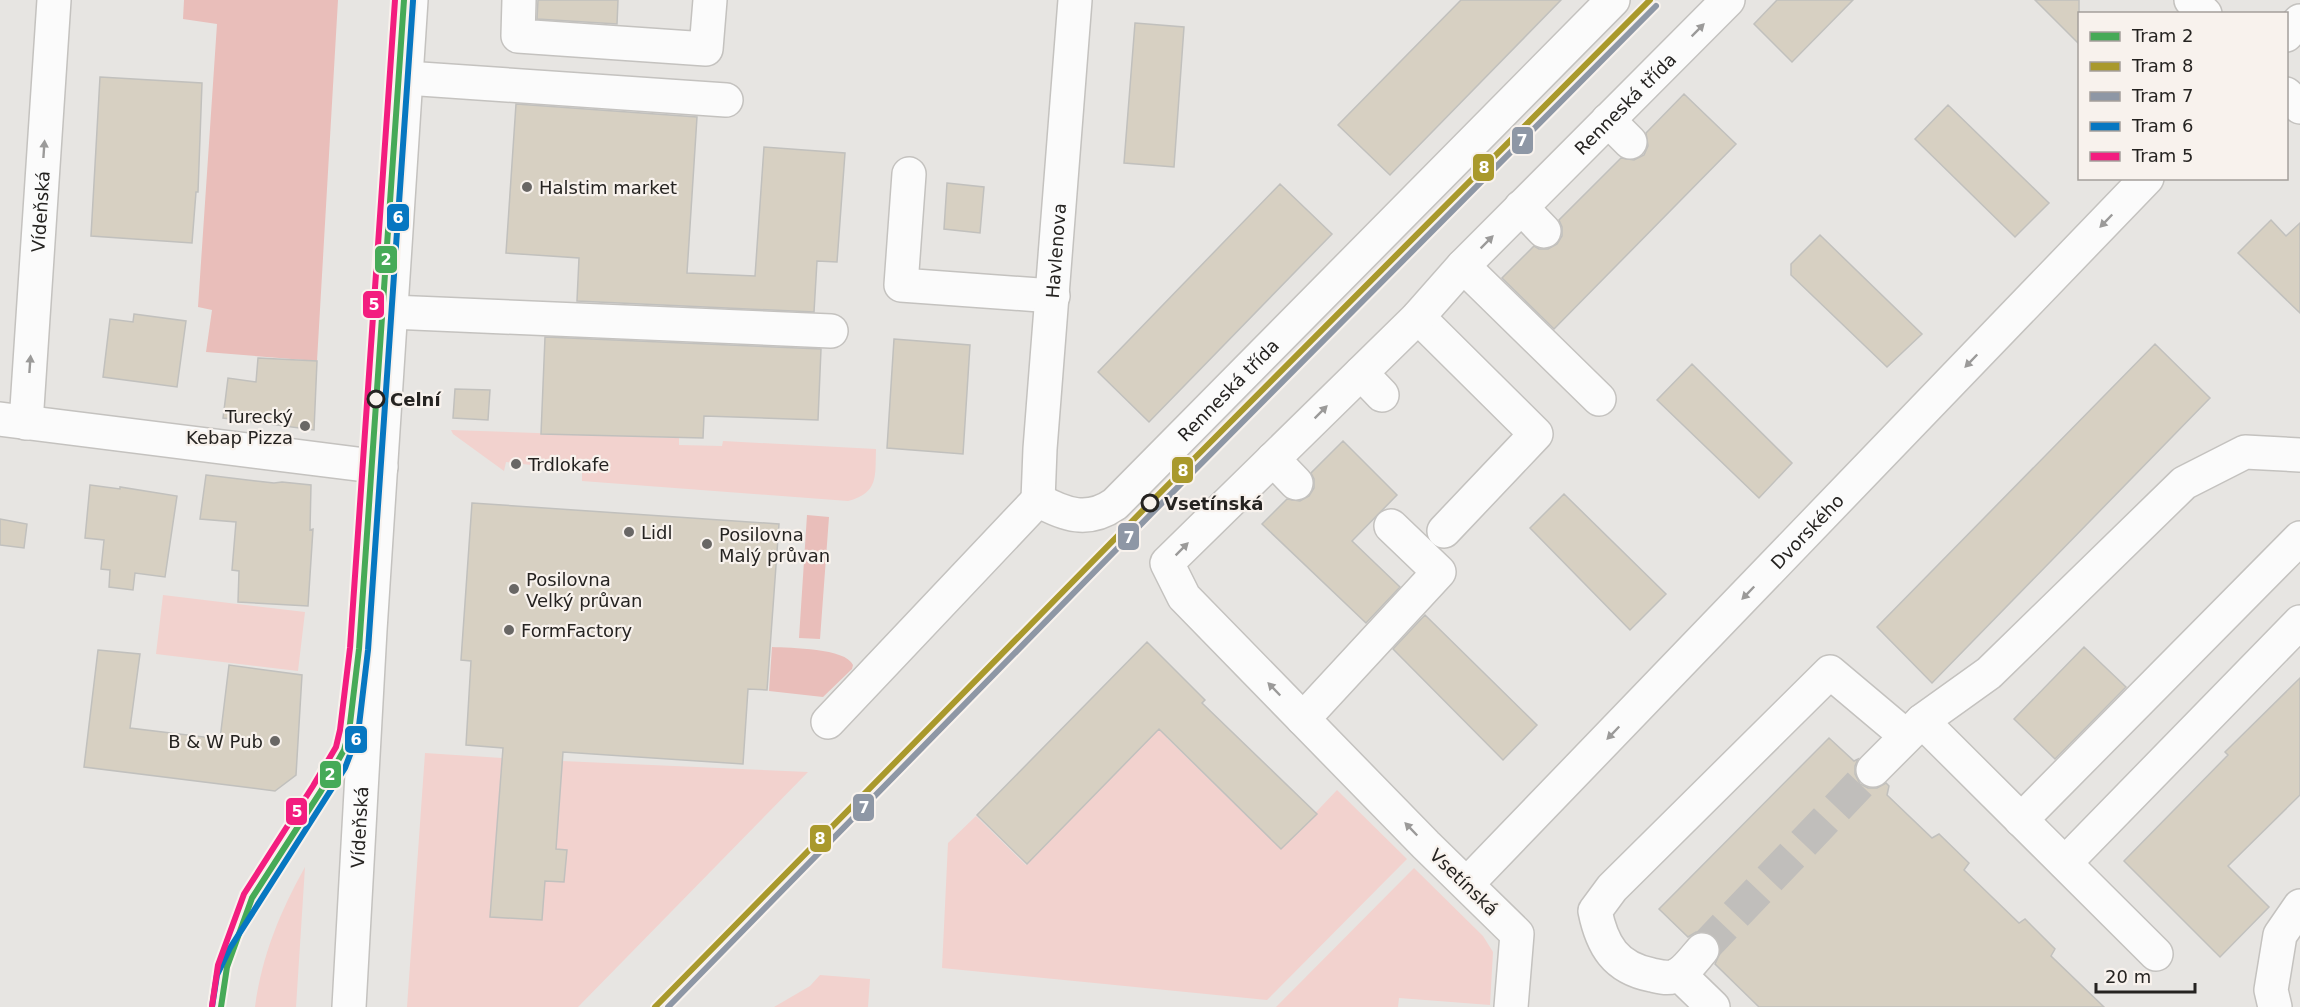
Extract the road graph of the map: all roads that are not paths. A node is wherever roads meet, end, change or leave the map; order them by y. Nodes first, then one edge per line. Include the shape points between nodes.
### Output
1 (54, 0) edge
2 (411, 0) edge
3 (519, 0) edge
4 (710, 0) edge
5 (1075, 0) edge
6 (1613, 0) edge
7 (1728, 0) edge
8 (2191, 0) edge
9 (2203, 12) edge
10 (2300, 21) edge
11 (2288, 33) edge
12 (406, 78) junction
13 (2288, 96) edge
14 (726, 100) dead end
15 (2300, 107) edge
16 (909, 174) dead end
17 (2145, 180) edge
18 (1521, 207) junction
19 (1544, 231) dead end
20 (1463, 266) junction
21 (1053, 296) junction
22 (391, 312) junction
23 (1418, 316) junction
24 (831, 331) dead end
25 (1599, 399) dead end
26 (13, 421) edge
27 (2300, 455) edge
28 (1273, 459) junction
29 (381, 467) junction
30 (1296, 483) dead end
31 (1038, 500) junction
32 (1391, 526) dead end
33 (1444, 531) dead end
34 (2300, 538) edge
35 (1184, 597) joint
36 (2300, 622) edge
37 (1303, 719) junction
38 (828, 722) dead end
39 (1914, 728) junction
40 (1873, 770) tunnel mouth
41 (2021, 820) junction
42 (2064, 863) junction
43 (1467, 884) junction
44 (2300, 906) edge
45 (1702, 951) tunnel mouth
46 (2156, 954) dead end
47 (1679, 974) junction
48 (349, 1007) edge
49 (1511, 1007) edge
50 (1713, 1007) edge
51 (2275, 1007) edge

26 -> 1 street, Vídeňská
2 - 12 street, Vídeňská
3 - 4 street via 518,36 706,49
5 - 21 street, Havlenova
6 - 31 street, Renneská třída via 1115,504 1105,511 1081,515
18 -> 7 street, Renneská třída via 1619,131
8 - 9 street
10 - 11 street
12 - 14 street
12 - 22 street, Vídeňská
13 - 15 street
16 - 21 street via 901,285
17 -> 43 street, Dvorského
18 - 19 street
20 -> 18 street, Renneská třída
20 - 23 street, Renneská třída
20 - 25 street
21 - 31 street, Havlenova
22 - 24 street
22 - 29 street, Vídeňská
28 -> 23 street, Renneská třída via 1371,384
23 - 33 street via 1536,434
26 - 29 street
27 - 39 street via 2245,452 2184,483 1989,673
28 - 30 street
35 -> 28 street, Renneská třída via 1167,563
29 - 48 street, Vídeňská
31 - 38 street
32 - 37 street via 1439,572
34 - 41 street
37 -> 35 street, Vsetínská
36 - 42 street
43 -> 37 street, Vsetínská
39 - 40 street
39 - 41 street
39 - 47 street via 1830,672 1612,888 1595,911 1600,934 1614,955 1634,972 1667,978
41 - 42 street
42 - 46 street
43 - 49 street, Vsetínská via 1516,934
44 - 51 street via 2280,935 2271,990
45 - 47 street
47 - 50 street

